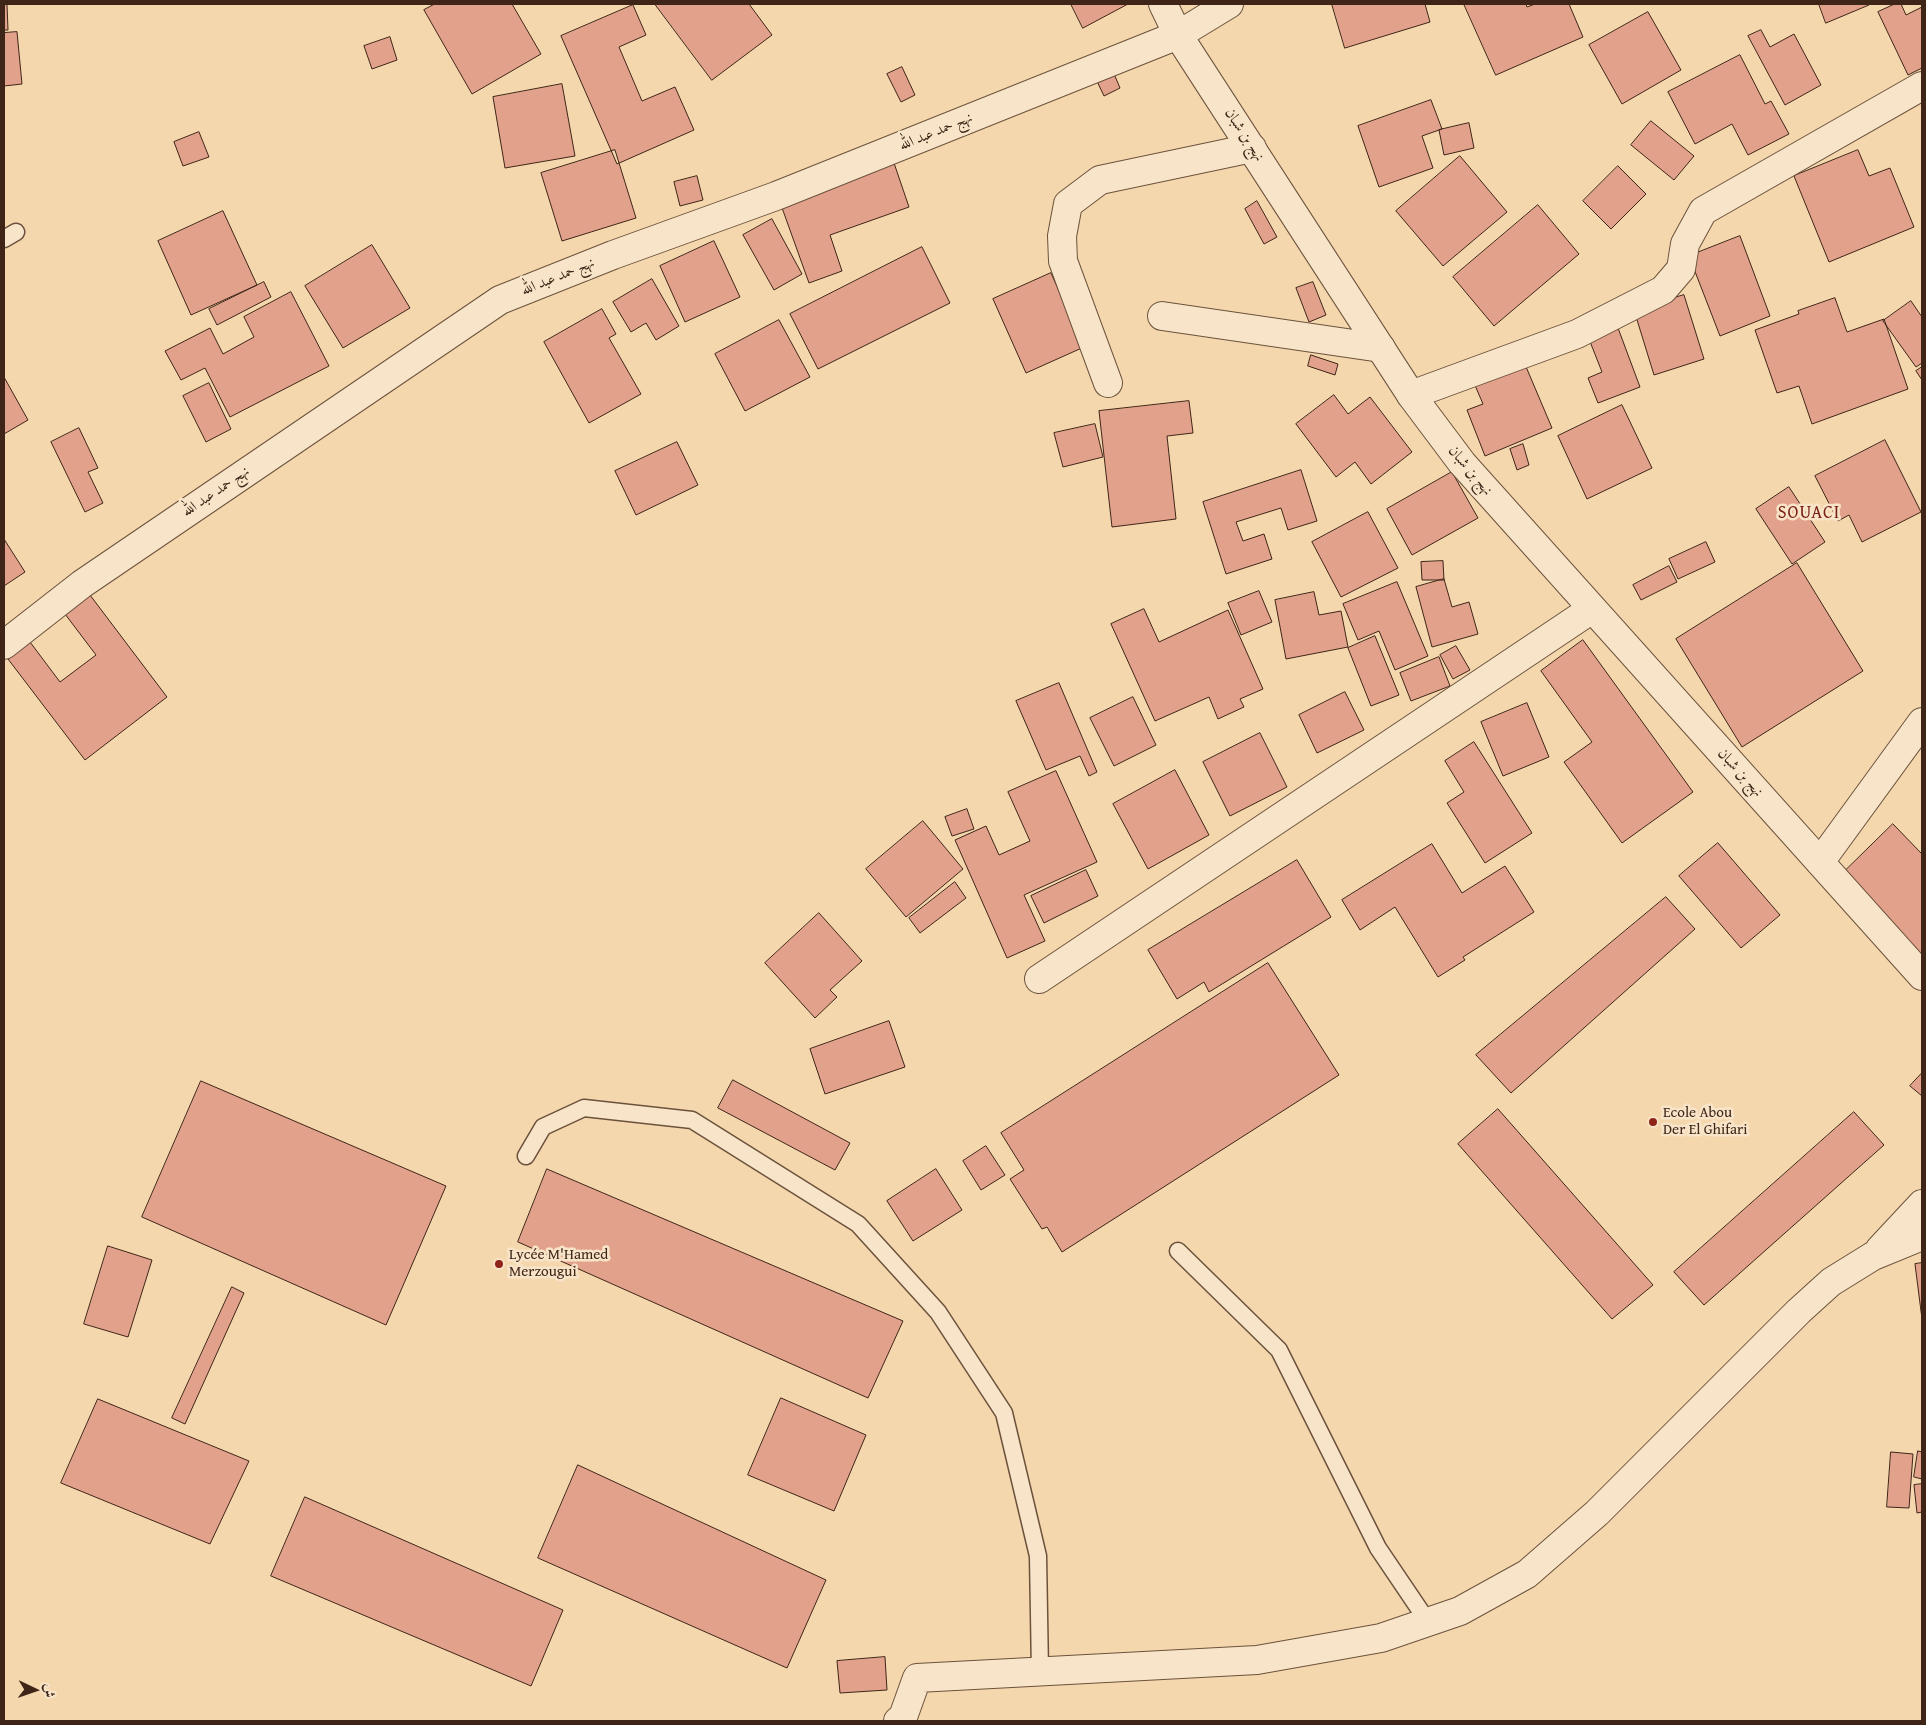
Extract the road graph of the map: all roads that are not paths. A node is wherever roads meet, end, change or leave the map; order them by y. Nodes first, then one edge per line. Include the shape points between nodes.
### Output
1 (1163, 4) edge
2 (1229, 4) edge
3 (1178, 35) junction
4 (1922, 86) edge
5 (1252, 148) junction
6 (1162, 316) dead end
7 (1381, 348) junction
8 (1108, 383) dead end
9 (1411, 395) junction
10 (1592, 609) junction
11 (4, 645) edge
12 (1922, 722) edge
13 (1820, 862) junction
14 (1922, 976) edge
15 (1039, 979) dead end
16 (526, 1156) dead end
17 (1922, 1204) edge
18 (1922, 1236) edge
19 (1178, 1251) dead end
20 (1873, 1256) junction
21 (1428, 1622) junction
22 (1040, 1672) junction
23 (898, 1721) edge

1 - 3 street, نهج بن شبان
2 - 3 street, نهج حمد عبد الله
3 - 5 street, نهج بن شبان
3 - 11 street, نهج حمد عبد الله via 776,196 500,300 82,584
4 - 9 street via 1704,211 1685,244 1682,269 1663,290 1578,334
5 - 7 street, نهج بن شبان
5 - 8 street via 1100,180 1068,204 1062,236 1064,261
6 - 7 street
7 - 9 street, نهج بن شبان
9 - 10 street, نهج بن شبان via 1462,464
10 - 13 street, نهج بن شبان
10 - 15 street
12 - 13 street
13 - 14 street, نهج بن شبان
16 - 22 lane via 543,1126 584,1108 692,1120 858,1224 938,1312 1004,1412 1038,1556
17 - 20 street
18 - 20 street
19 - 21 lane via 1279,1350 1378,1548
20 - 21 street via 1831,1282 1799,1311 1597,1513 1527,1574 1460,1611
21 - 22 street via 1381,1638 1257,1660
22 - 23 street via 917,1678 903,1717

